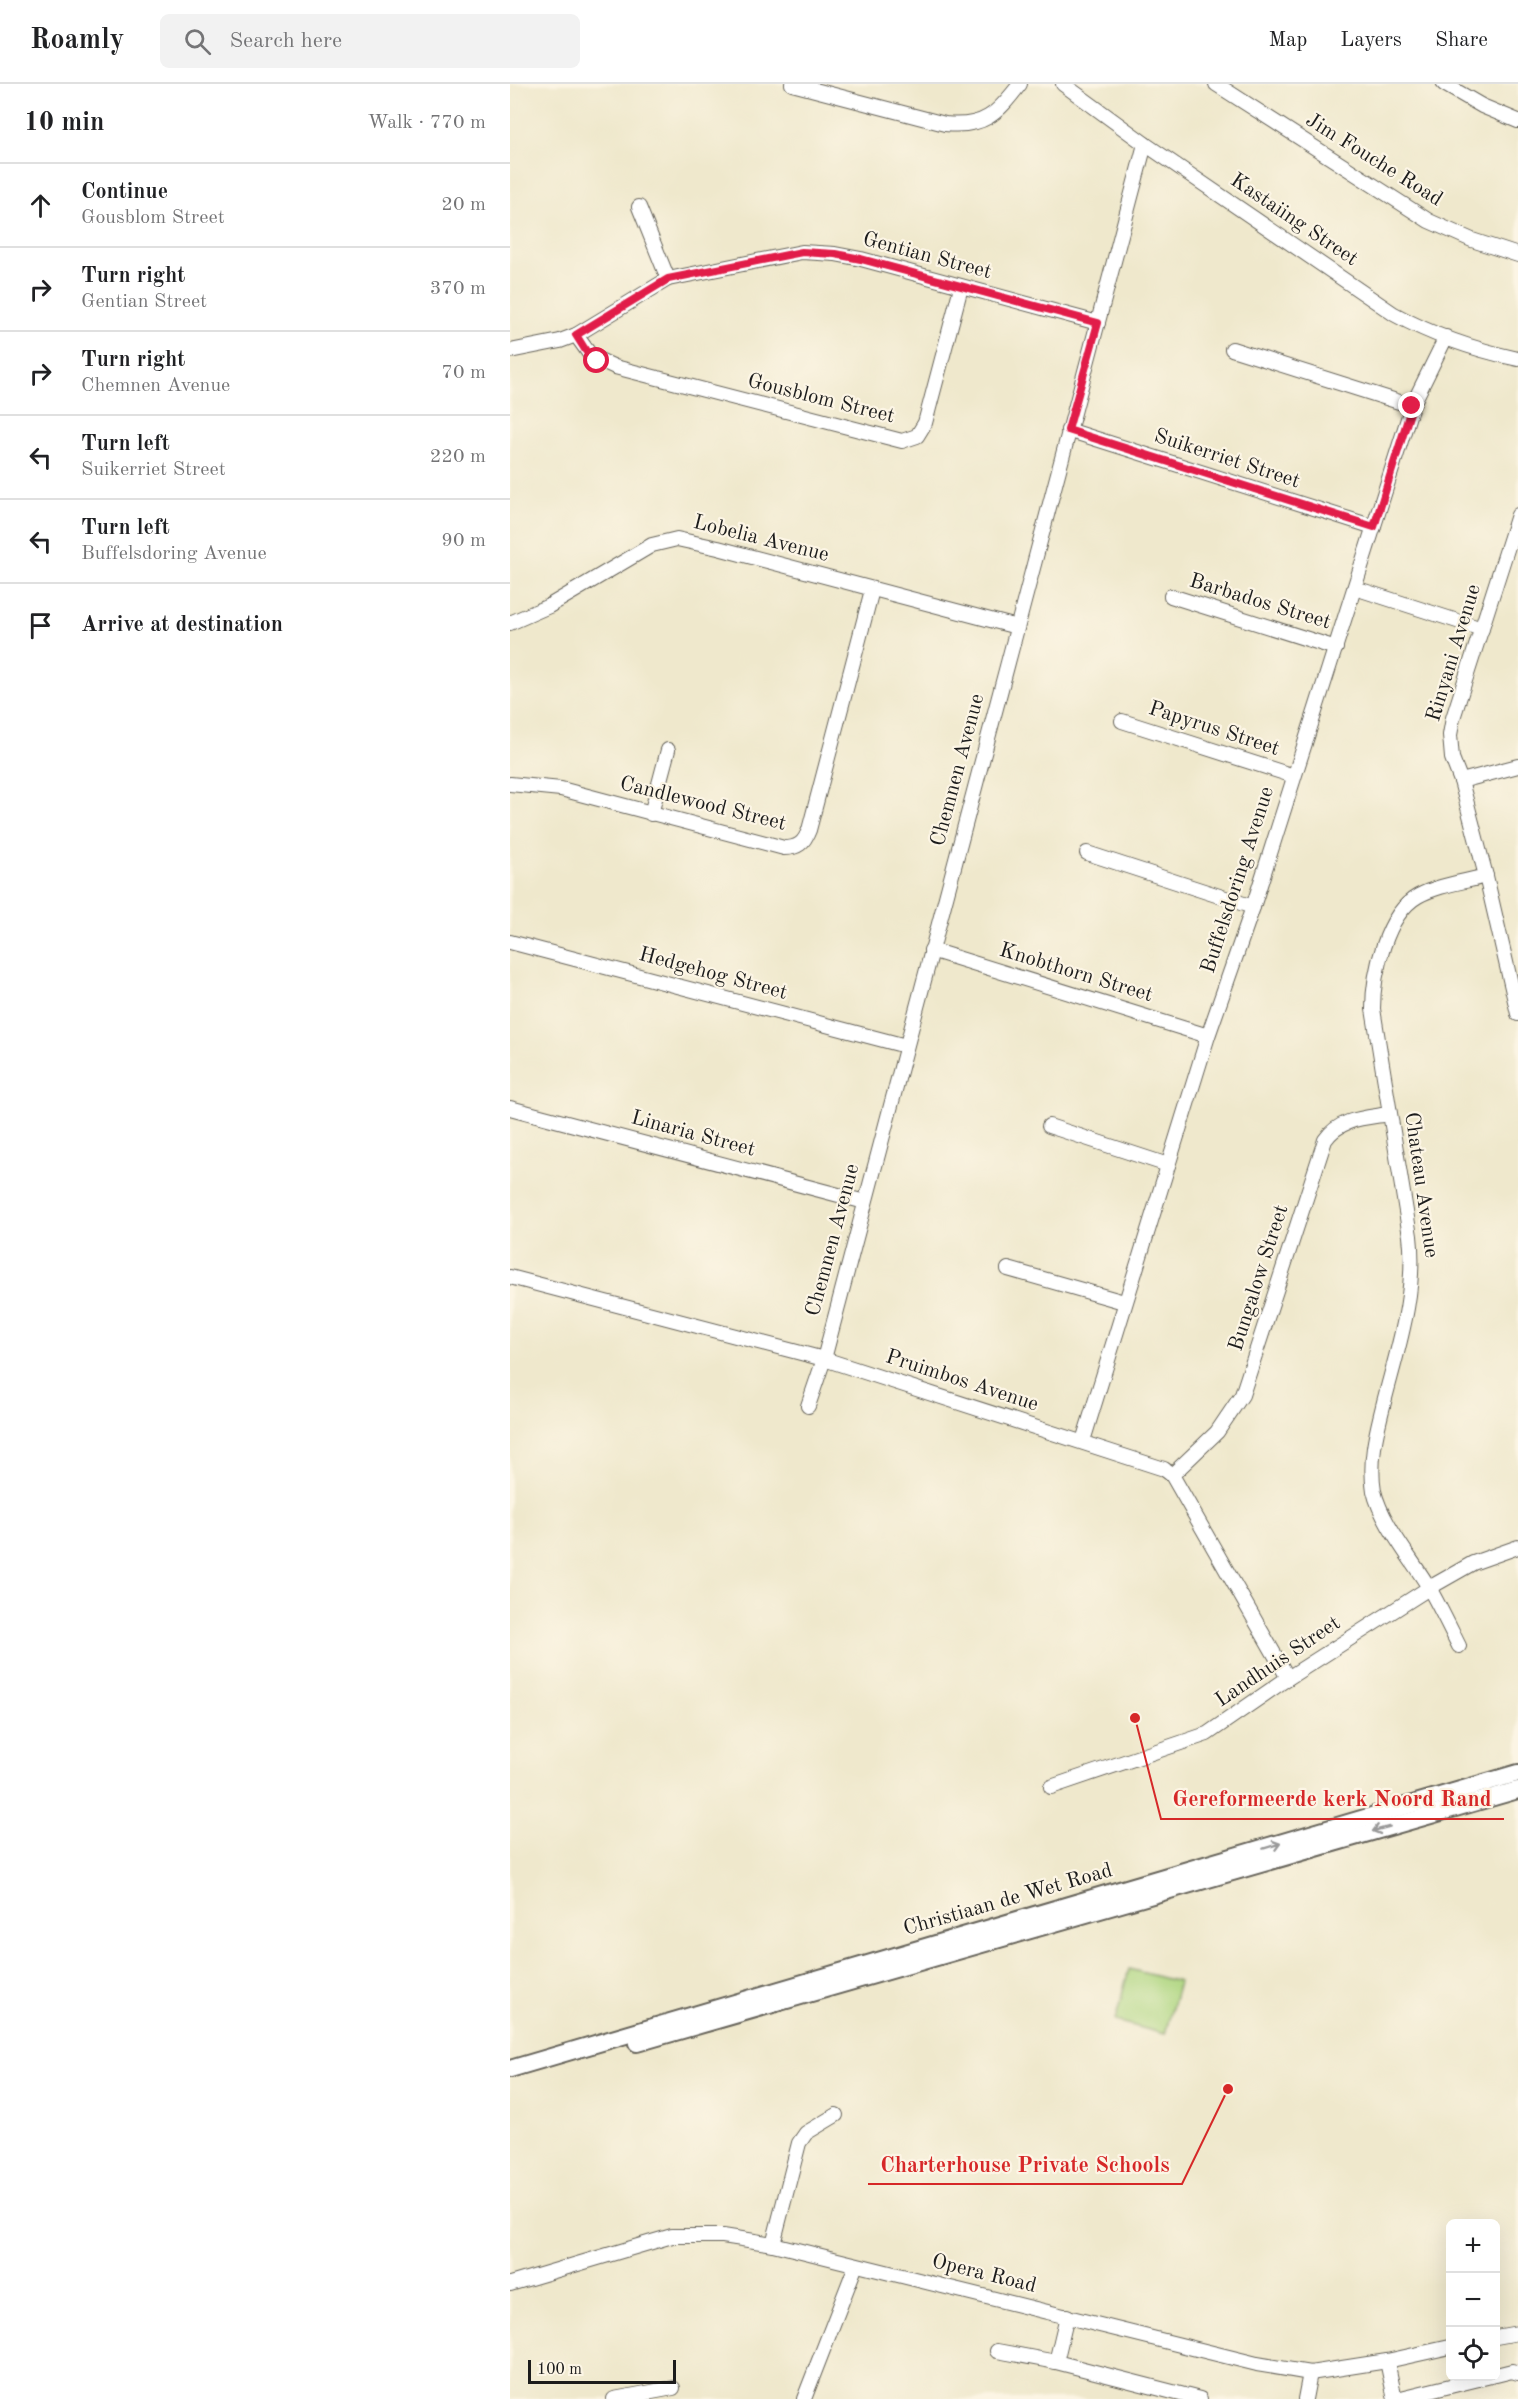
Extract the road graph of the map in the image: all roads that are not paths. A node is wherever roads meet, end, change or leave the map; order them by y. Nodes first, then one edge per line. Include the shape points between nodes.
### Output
1 (792, 84) edge
2 (1020, 84) edge
3 (1063, 84) edge
4 (1216, 84) edge
5 (1444, 84) edge
6 (1518, 121) edge
7 (1145, 144) junction
8 (639, 207) dead end
9 (1518, 255) edge
10 (668, 279) junction
11 (961, 287) junction
12 (1098, 323) junction
13 (576, 335) junction
14 (1446, 337) junction
15 (1232, 350) dead end
16 (510, 351) edge
17 (1518, 359) edge
18 (1412, 406) junction
19 (1068, 430) junction
20 (1518, 515) edge
21 (1374, 527) junction
22 (1355, 588) junction
23 (872, 590) junction
24 (1171, 596) dead end
25 (510, 623) edge
26 (1017, 627) junction
27 (1482, 628) junction
28 (1336, 648) junction
29 (1122, 722) dead end
30 (668, 750) dead end
31 (1518, 766) edge
32 (1294, 776) junction
33 (1461, 781) junction
34 (510, 784) edge
35 (651, 814) junction
36 (1087, 853) dead end
37 (1486, 876) junction
38 (1253, 907) junction
39 (510, 942) edge
40 (931, 950) junction
41 (1518, 1014) edge
42 (1208, 1036) junction
43 (906, 1046) junction
44 (510, 1108) edge
45 (1389, 1114) junction
46 (1048, 1126) dead end
47 (1168, 1165) junction
48 (865, 1202) junction
49 (1008, 1269) dead end
50 (510, 1277) edge
51 (1124, 1302) junction
52 (824, 1359) junction
53 (808, 1406) dead end
54 (1083, 1441) junction
55 (1172, 1475) junction
56 (1518, 1547) edge
57 (1429, 1588) junction
58 (1459, 1646) dead end
59 (1288, 1678) junction
60 (1518, 1773) edge
61 (1051, 1787) dead end
62 (1518, 1790) edge
63 (510, 2069) edge
64 (510, 2080) edge
65 (836, 2115) dead end
66 (773, 2244) junction
67 (856, 2265) junction
68 (510, 2284) edge
69 (1067, 2316) junction
70 (1518, 2332) edge
71 (1500, 2336) edge
72 (1446, 2348) edge
73 (997, 2351) dead end
74 (1387, 2361) junction
75 (1056, 2362) junction
76 (1310, 2373) junction
77 (1518, 2373) edge
78 (1500, 2374) edge
79 (1470, 2381) edge
80 (673, 2388) dead end
81 (614, 2399) edge
82 (804, 2399) edge
83 (1200, 2399) edge
84 (1305, 2399) edge
85 (1396, 2399) edge

1 - 2 street via 960,126 986,119 1006,103
3 - 7 street, Kastaiing Street
4 - 9 street, Jim Fouche Road via 1429,221
5 - 6 street
7 - 12 street, Chemnen Avenue
7 - 14 street, Kastaiing Street via 1394,314
8 - 10 street
10 - 11 street, Gentian Street via 816,252 861,259
10 - 13 street, Gentian Street
11 - 12 street, Gentian Street
11 - 13 street, Gousblom Street via 925,423 916,436 902,441 615,367 591,357
12 - 19 street, Chemnen Avenue
13 - 16 street, Gentian Street
14 - 17 street, Kastaiing Street
14 - 18 street, Buffelsdoring Avenue
15 - 18 street
18 - 21 street, Buffelsdoring Avenue
19 - 21 street, Suikerriet Street
19 - 26 street, Chemnen Avenue
20 - 27 street, Rinyani Avenue
21 - 22 street, Buffelsdoring Avenue
22 - 27 street
22 - 28 street, Buffelsdoring Avenue
23 - 25 street, Lobelia Avenue via 677,539 652,545 549,606
23 - 26 street, Lobelia Avenue
23 - 35 street, Candlewood Street via 809,830 802,843 784,848
24 - 28 street, Barbados Street
26 - 40 street, Chemnen Avenue
27 - 33 street, Rinyani Avenue via 1450,735 1452,759
28 - 32 street, Buffelsdoring Avenue
29 - 32 street, Papyrus Street
30 - 35 street
31 - 33 street
32 - 38 street, Buffelsdoring Avenue
33 - 37 street, Rinyani Avenue
34 - 35 street, Candlewood Street via 561,789
36 - 38 street
37 - 41 street, Rinyani Avenue
37 - 45 street, Chateau Avenue via 1420,895 1403,908 1389,934 1378,967 1372,1009
38 - 42 street, Buffelsdoring Avenue
39 - 43 street, Hedgehog Street
40 - 42 street, Knobthorn Street
40 - 43 street, Chemnen Avenue
42 - 47 street, Buffelsdoring Avenue
43 - 48 street, Chemnen Avenue
44 - 48 street, Linaria Street
45 - 55 street, Bungalow Street via 1342,1124 1325,1140 1242,1395 1217,1432
45 - 57 street, Chateau Avenue via 1412,1270 1407,1308 1375,1441 1372,1476 1384,1516
46 - 47 street
47 - 51 street, Buffelsdoring Avenue
48 - 52 street, Chemnen Avenue
49 - 51 street
50 - 52 street, Pruimbos Avenue
51 - 54 street, Buffelsdoring Avenue
52 - 53 street, Chemnen Avenue
52 - 54 street, Pruimbos Avenue
54 - 55 street, Pruimbos Avenue via 1154,1464
55 - 59 street
56 - 57 street, Landhuis Street via 1473,1563
57 - 58 street, Chateau Avenue
57 - 59 street, Landhuis Street
59 - 61 street, Landhuis Street via 1200,1738
63 -> 60 main road, Christiaan de Wet Road
62 -> 64 main road, Christiaan de Wet Road
65 - 66 street via 806,2133 799,2143
66 - 67 street, Opera Road
66 - 68 street, Opera Road via 723,2236 672,2236
67 - 69 street, Opera Road
67 - 82 street
69 - 75 street
69 - 76 street, Opera Road via 1257,2364
70 - 71 street
72 - 74 street, Opera Road
73 - 75 street
74 - 76 street, Opera Road
74 - 85 street
75 - 83 street
76 - 84 street
77 - 78 street
79 - 85 street
80 - 81 street

